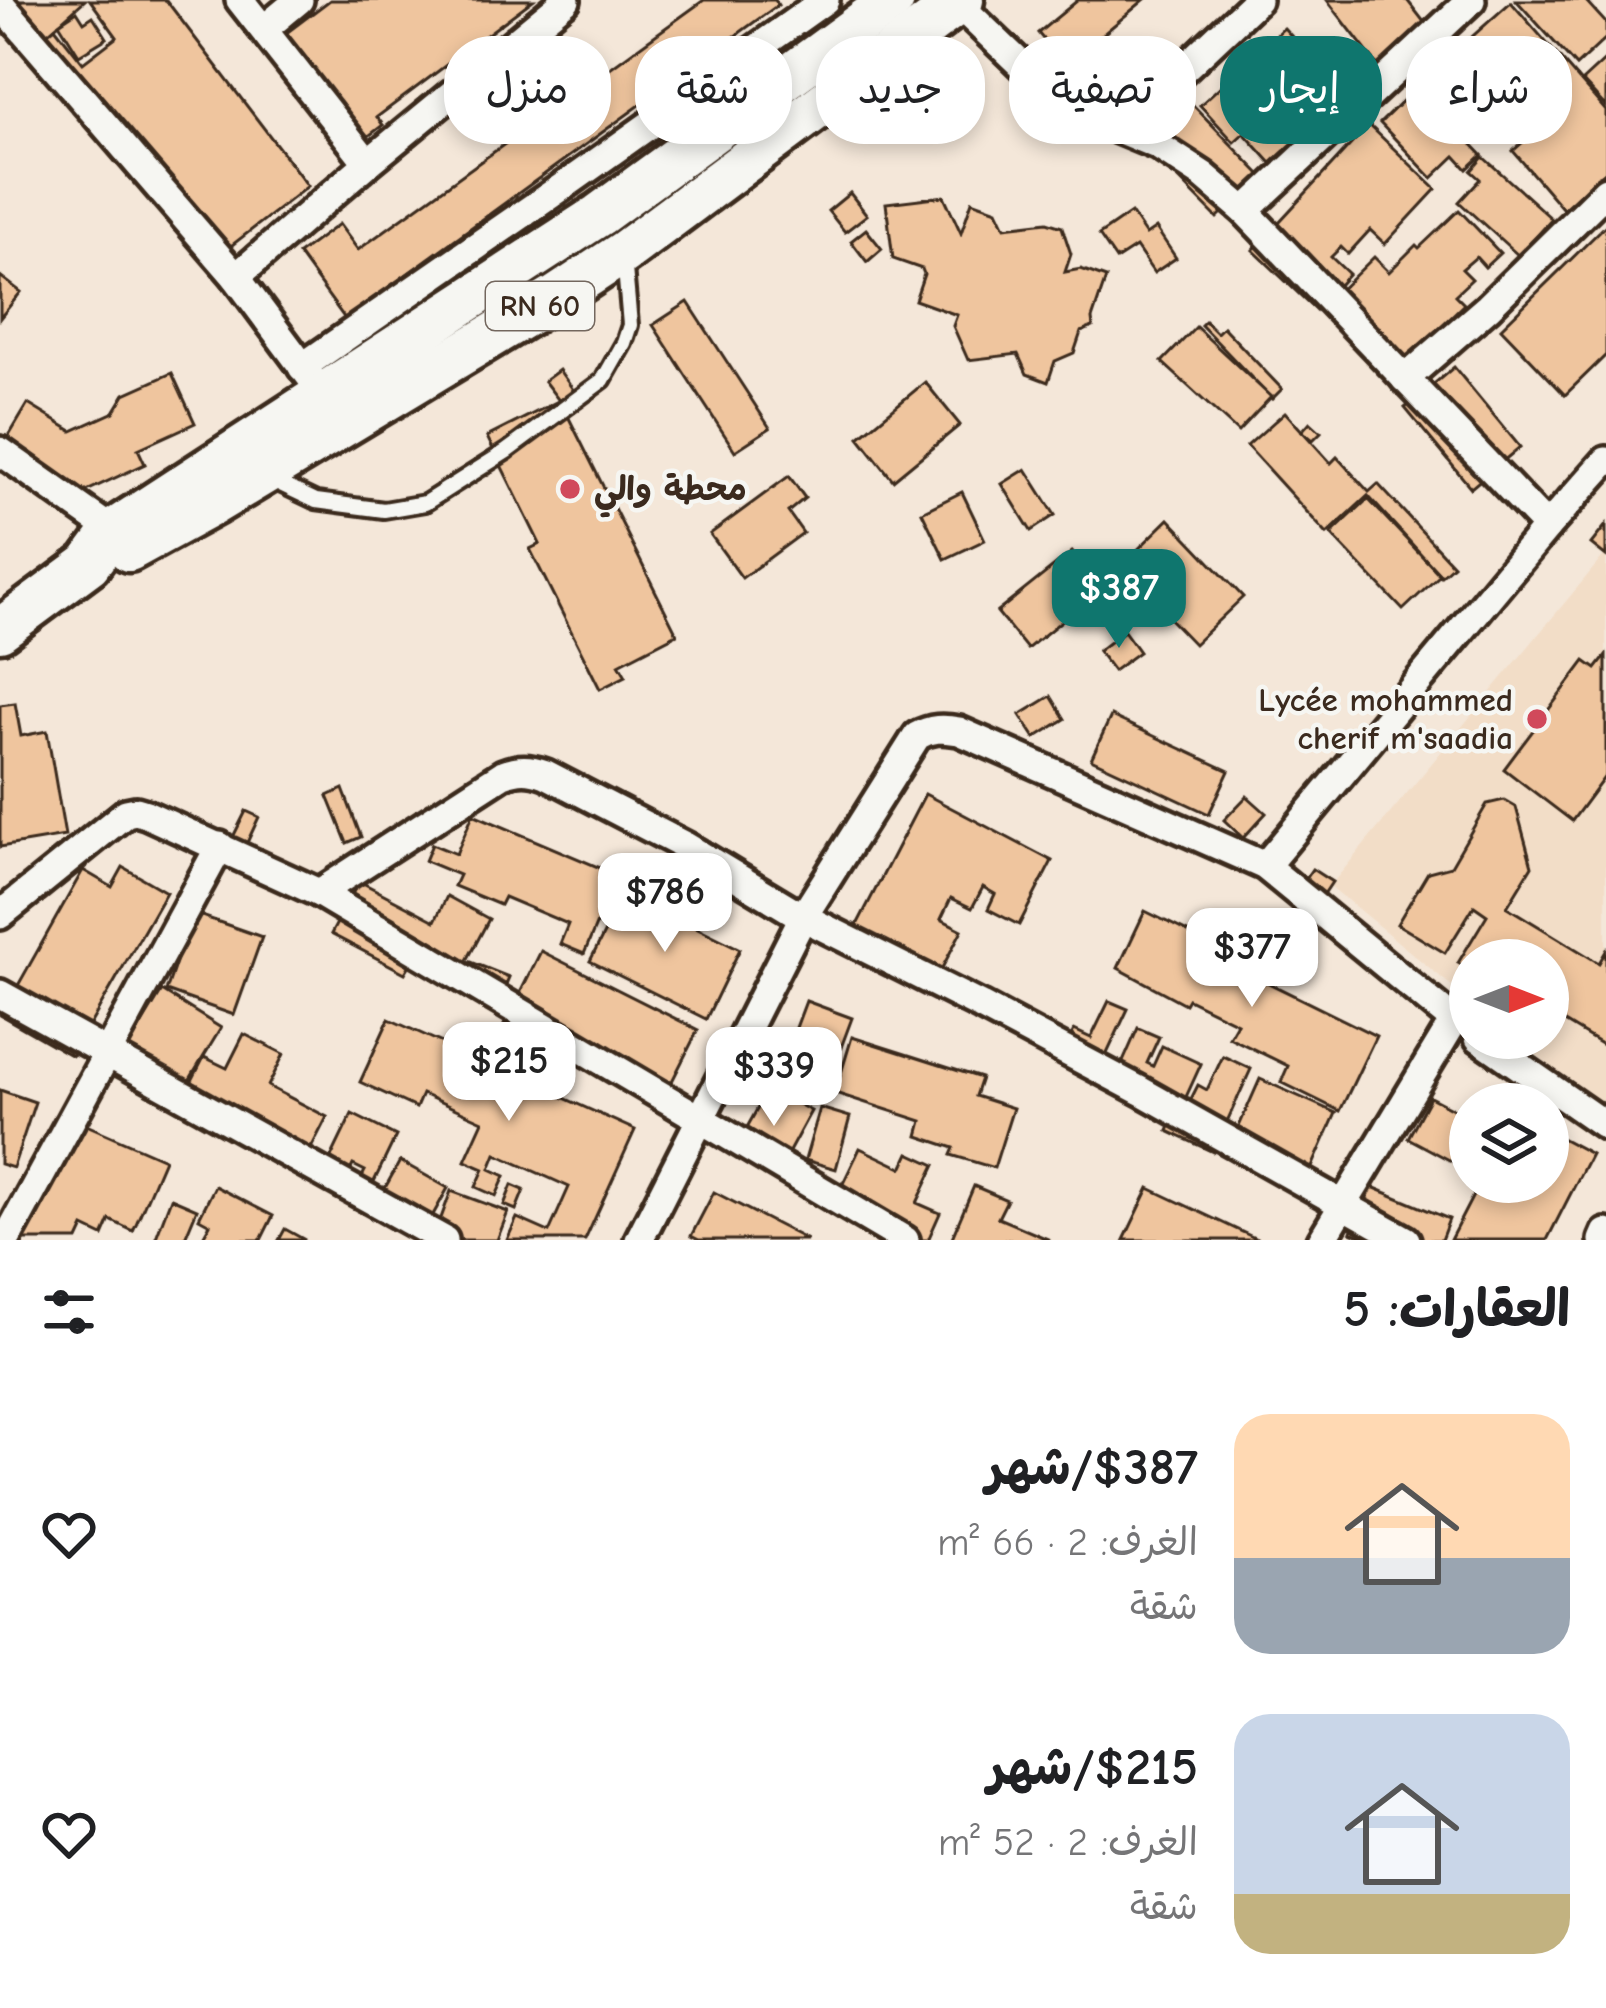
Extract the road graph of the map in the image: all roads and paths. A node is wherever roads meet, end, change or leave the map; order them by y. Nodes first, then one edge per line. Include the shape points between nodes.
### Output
1 (240, 0) edge
2 (299, 0) edge
3 (566, 0) edge
4 (825, 0) edge
5 (893, 0) edge
6 (1257, 0) edge
7 (1471, 0) edge
8 (960, 2) edge
9 (0, 3) edge
10 (264, 29) junction
11 (1009, 51) edge
12 (1196, 57) edge
13 (1155, 144) edge
14 (368, 163) junction
15 (1606, 191) edge
16 (1245, 211) junction
17 (599, 215) junction
18 (623, 252) junction
19 (236, 277) junction
20 (1405, 379) junction
21 (314, 381) junction
22 (0, 451) edge
23 (1606, 461) edge
24 (248, 463) junction
25 (1546, 526) junction
26 (101, 548) junction
27 (0, 630) edge
28 (220, 846) junction
29 (1264, 866) junction
30 (319, 893) junction
31 (0, 915) edge
32 (803, 917) junction
33 (0, 994) edge
34 (1449, 1015) edge
35 (1449, 1045) edge
36 (109, 1055) junction
37 (1509, 1059) edge
38 (701, 1118) junction
39 (1606, 1126) edge
40 (1340, 1205) junction
41 (6, 1240) edge
42 (445, 1240) edge
43 (639, 1240) edge
44 (904, 1240) edge
45 (1322, 1240) edge
46 (1406, 1240) edge

1 - 10 street
2 - 10 street
3 - 14 street
4 - 21 street via 572,180
5 - 17 main road, RN 60
6 - 12 street
7 - 16 street
8 - 11 street
8 - 18 main road, RN 60
9 - 19 street
10 - 14 street
13 - 16 street
14 - 19 street
15 - 20 street
16 - 20 street
17 - 18 lane
17 - 21 main road, RN 60
18 - 24 main road, RN 60 via 556,297
18 - 24 lane via 630,325 603,380 425,503 385,510 316,501
19 - 21 street
20 - 25 street
21 - 24 main road, RN 60
22 - 26 street
23 - 25 street
24 - 26 main road, RN 60 via 213,504 134,548
25 - 29 street
26 - 27 main road, RN 60
28 - 30 street
28 - 31 street via 127,813
28 - 36 street
29 - 32 street via 959,731 929,729 917,736
29 - 34 street
30 - 32 street via 503,774 531,769 687,847
30 - 38 street
32 - 38 street
32 - 40 street via 1141,1091
33 - 36 street
35 - 40 street
36 - 41 street
36 - 42 street
37 - 39 street
38 - 43 street
38 - 44 street
40 - 45 street
40 - 46 street

